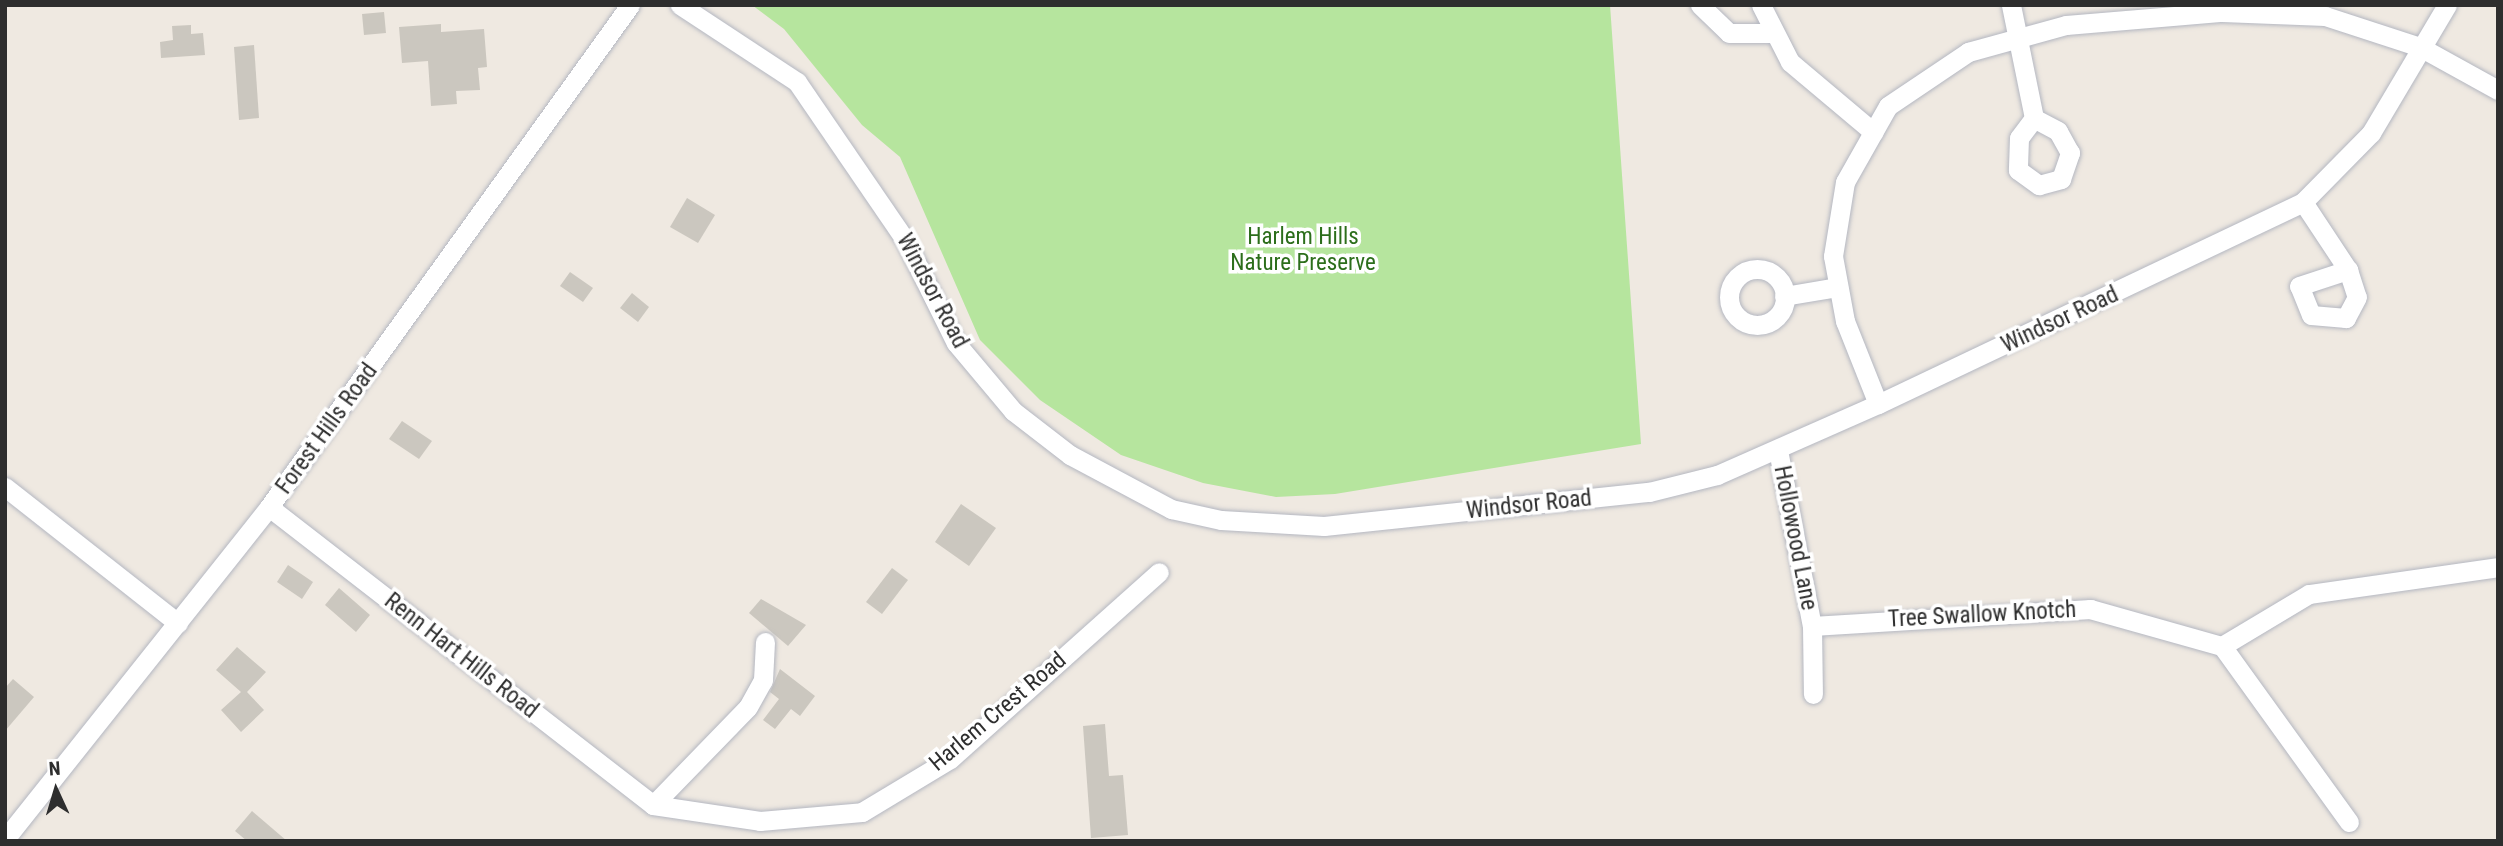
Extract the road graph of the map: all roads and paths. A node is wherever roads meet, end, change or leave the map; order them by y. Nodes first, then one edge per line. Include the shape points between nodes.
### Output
1 (630, 5) edge
2 (680, 5) edge
3 (1700, 5) edge
4 (1761, 5) edge
5 (2011, 5) edge
6 (2446, 5) edge
7 (2260, 9) edge
8 (1774, 33) junction
9 (2022, 37) junction
10 (2420, 47) junction
11 (2498, 90) edge
12 (2034, 118) dead end
13 (1873, 132) junction
14 (2303, 202) junction
15 (2348, 270) dead end
16 (1838, 287) junction
17 (1784, 296) dead end
18 (1878, 404) junction
19 (1778, 450) junction
20 (5, 487) edge
21 (269, 507) junction
22 (2498, 567) edge
23 (1159, 572) dead end
24 (177, 623) junction
25 (1812, 626) junction
26 (765, 642) dead end
27 (2222, 646) junction
28 (1813, 694) dead end
29 (653, 805) junction
30 (2350, 822) dead end
31 (5, 839) edge

1 - 21 street, Forest Hills Road
2 - 19 street, Windsor Road via 797,82 904,238 956,343 1013,411 1091,468 1171,509 1221,520 1324,526 1649,492 1717,475
3 - 8 street via 1729,33
4 - 8 street
5 - 9 street
6 - 10 street, Windsor Road
7 - 9 street via 2066,25
7 - 10 street via 2325,16
8 - 13 street via 1790,62
9 - 12 street
9 - 13 street via 1968,52 1888,106
10 - 11 street
10 - 14 street, Windsor Road via 2371,133
13 - 16 street via 1845,182 1833,256
14 - 15 street
14 - 18 street, Windsor Road
16 - 17 street
16 - 18 street via 1845,321
18 - 19 street, Windsor Road
19 - 25 street, Hollowood Lane
20 - 24 street
21 - 24 street, Forest Hills Road
21 - 29 street, Renn Hart Hills Road
22 - 27 street via 2309,594
23 - 29 street, Harlem Crest Road via 950,759 862,812 760,821
24 - 31 street, Forest Hills Road
25 - 27 street, Tree Swallow Knotch via 2090,609
25 - 28 street, Hollowood Lane
26 - 29 street via 763,680 748,707
27 - 30 street

